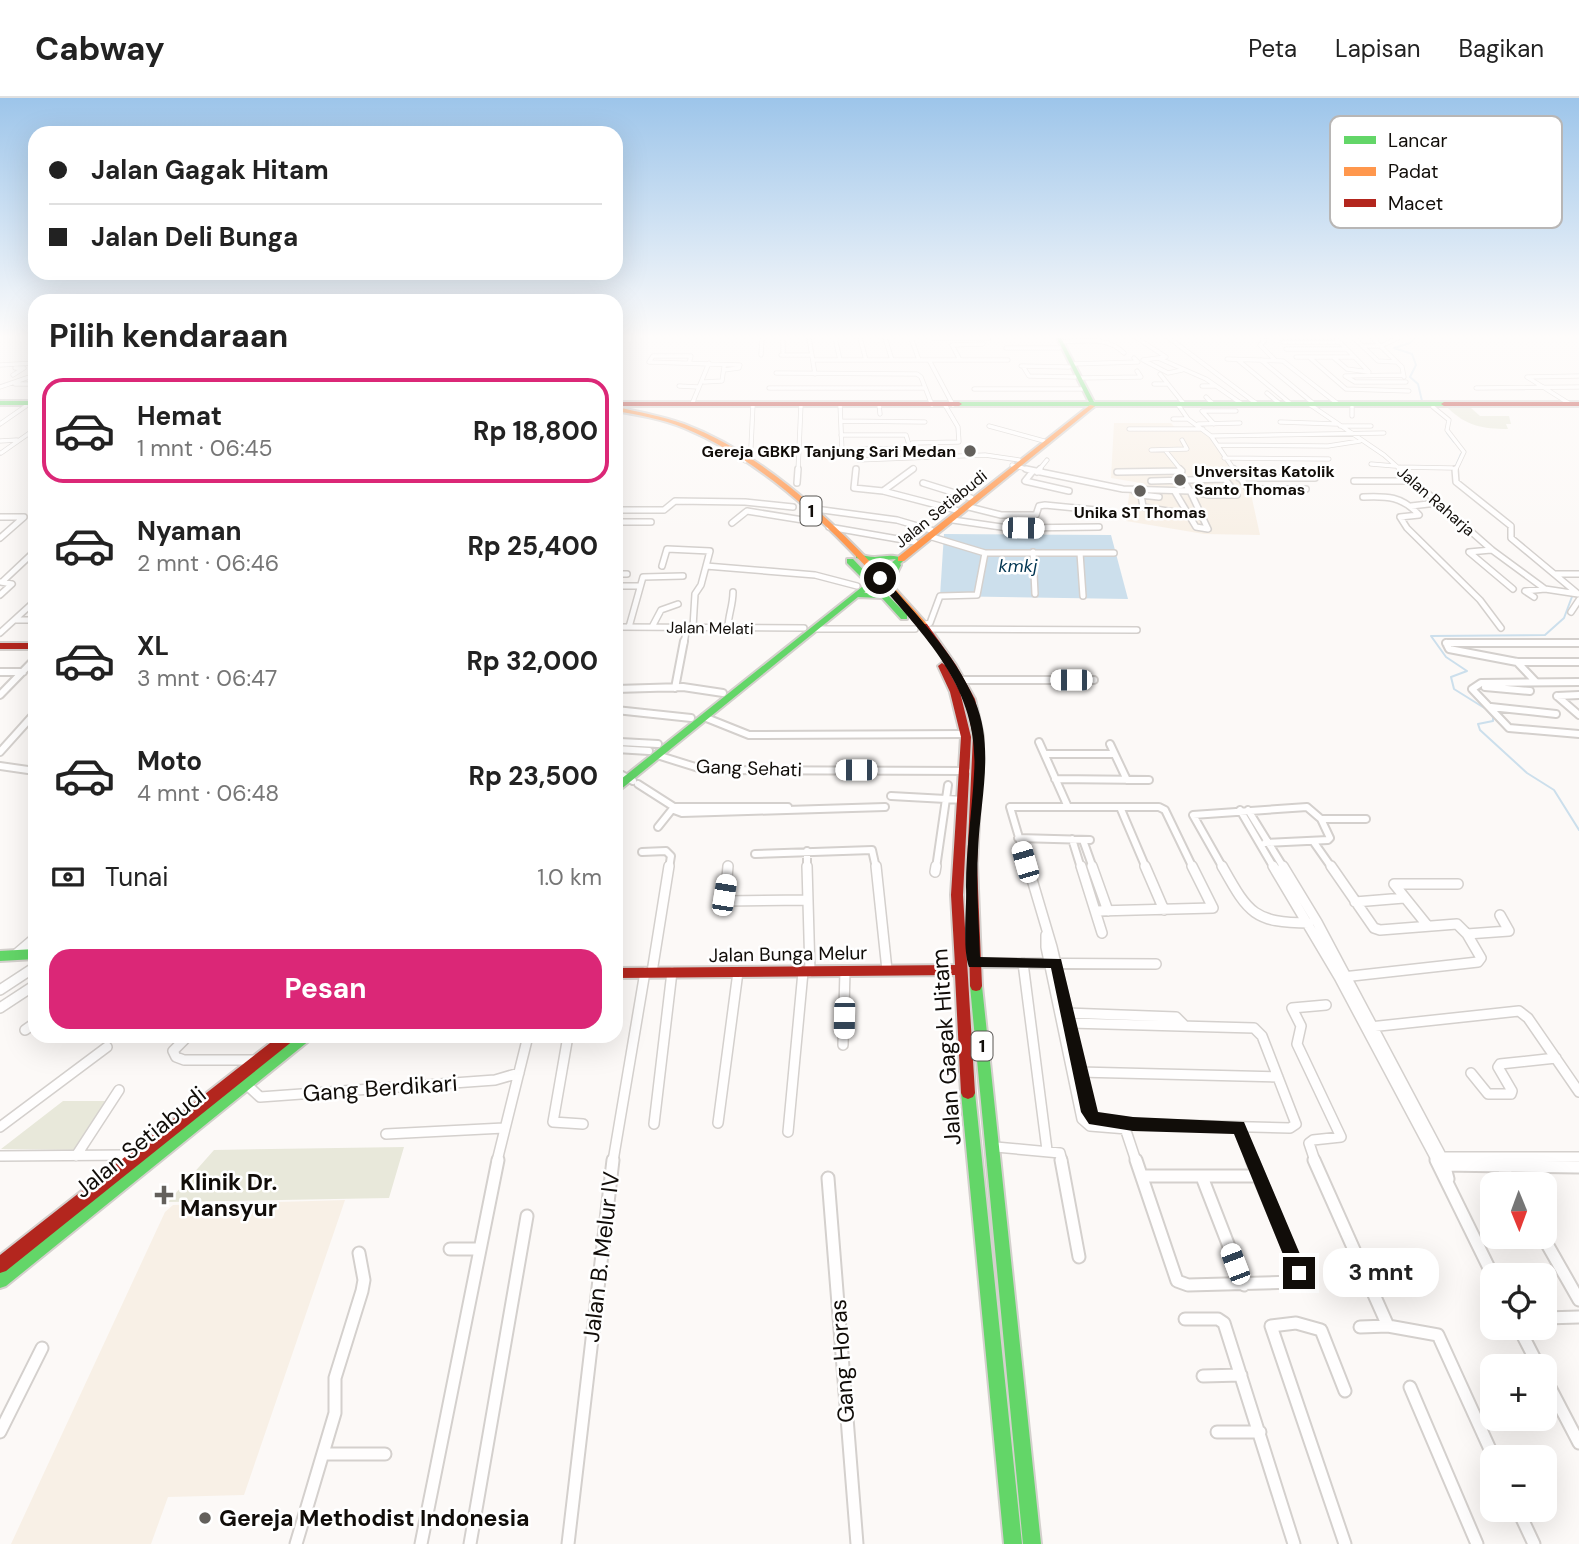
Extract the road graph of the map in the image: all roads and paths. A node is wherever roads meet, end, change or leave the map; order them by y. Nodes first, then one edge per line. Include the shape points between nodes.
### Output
1 (753, 405) edge
2 (801, 405) edge
3 (840, 405) edge
4 (852, 405) edge
5 (926, 405) edge
6 (949, 405) edge
7 (1075, 405) edge
8 (1182, 405) edge
9 (1189, 405) edge
10 (1225, 405) edge
11 (1237, 405) edge
12 (1251, 405) edge
13 (1303, 405) edge
14 (1312, 405) edge
15 (1315, 405) edge
16 (1418, 405) edge
17 (1424, 405) edge
18 (28, 407) edge
19 (1237, 409) junction
20 (623, 412) edge
21 (1173, 419) dead end
22 (1188, 419) junction
23 (841, 422) junction
24 (925, 422) dead end
25 (1280, 422) dead end
26 (0, 424) edge
27 (1198, 424) junction
28 (1214, 424) junction
29 (1240, 424) dead end
30 (1338, 425) junction
31 (989, 426) dead end
32 (1371, 426) dead end
33 (1129, 429) dead end
34 (1203, 429) junction
35 (1061, 430) junction
36 (28, 431) edge
37 (1350, 433) junction
38 (1384, 433) dead end
39 (841, 435) junction
40 (856, 435) junction
41 (885, 435) junction
42 (1211, 436) junction
43 (19, 440) junction
44 (1182, 440) dead end
45 (0, 441) edge
46 (1044, 441) junction
47 (1361, 441) junction
48 (912, 443) dead end
49 (1350, 443) junction
50 (887, 444) dead end
51 (1218, 445) junction
52 (1351, 449) dead end
53 (1151, 450) dead end
54 (1166, 450) junction
55 (842, 451) dead end
56 (1, 453) edge
57 (1224, 458) junction
58 (1329, 459) dead end
59 (739, 460) junction
60 (858, 460) dead end
61 (1047, 460) dead end
62 (1017, 464) junction
63 (1371, 464) dead end
64 (1397, 466) junction
65 (914, 468) dead end
66 (1452, 468) dead end
67 (856, 469) dead end
68 (1035, 471) junction
69 (1117, 472) dead end
70 (1178, 472) junction
71 (1239, 478) junction
72 (1315, 478) dead end
73 (1151, 481) dead end
74 (1354, 481) dead end
75 (1413, 481) junction
76 (1185, 482) junction
77 (797, 483) dead end
78 (923, 483) dead end
79 (1131, 488) junction
80 (1306, 489) dead end
81 (883, 491) junction
82 (1069, 491) dead end
83 (1190, 491) junction
84 (680, 492) dead end
85 (1175, 492) junction
86 (1141, 495) junction
87 (1158, 497) dead end
88 (1363, 497) dead end
89 (678, 501) junction
90 (1437, 503) junction
91 (1411, 506) junction
92 (793, 507) junction
93 (808, 508) junction
94 (962, 509) junction
95 (623, 510) edge
96 (658, 510) junction
97 (1096, 510) dead end
98 (1174, 512) dead end
99 (0, 517) edge
100 (809, 521) junction
101 (623, 522) edge
102 (732, 523) dead end
103 (829, 527) junction
104 (1099, 527) dead end
105 (932, 533) junction
106 (0, 538) edge
107 (915, 542) junction
108 (1492, 550) junction
109 (1033, 552) junction
110 (1080, 552) junction
111 (985, 553) junction
112 (1114, 553) dead end
113 (859, 556) junction
114 (28, 557) edge
115 (897, 561) junction
116 (662, 566) dead end
117 (706, 566) junction
118 (623, 574) edge
119 (627, 574) dead end
120 (1554, 574) junction
121 (1579, 574) edge
122 (683, 576) dead end
123 (1, 582) edge
124 (871, 585) junction
125 (623, 586) edge
126 (640, 586) junction
127 (1513, 589) dead end
128 (1545, 589) junction
129 (733, 592) dead end
130 (1035, 594) dead end
131 (0, 596) edge
132 (1083, 596) dead end
133 (1578, 596) edge
134 (1534, 597) dead end
135 (678, 604) dead end
136 (28, 607) edge
137 (1571, 612) dead end
138 (14, 620) junction
139 (28, 620) edge
140 (623, 627) edge
141 (629, 627) junction
142 (652, 627) junction
143 (690, 627) junction
144 (920, 627) junction
145 (728, 628) junction
146 (1501, 628) dead end
147 (809, 629) junction
148 (1137, 629) dead end
149 (0, 633) edge
150 (1579, 643) edge
151 (0, 646) edge
152 (28, 646) edge
153 (1517, 662) junction
154 (1579, 662) edge
155 (28, 667) edge
156 (0, 672) edge
157 (23, 672) junction
158 (749, 677) junction
159 (961, 680) junction
160 (1094, 680) dead end
161 (1536, 682) junction
162 (1579, 682) edge
163 (1475, 686) junction
164 (674, 688) junction
165 (623, 689) edge
166 (1530, 691) dead end
167 (723, 693) junction
168 (0, 695) edge
169 (1579, 695) edge
170 (1490, 707) junction
171 (623, 711) edge
172 (1556, 714) dead end
173 (1579, 715) edge
174 (704, 717) junction
175 (691, 718) junction
176 (28, 721) edge
177 (967, 734) junction
178 (1579, 734) edge
179 (1040, 742) dead end
180 (1110, 744) dead end
181 (623, 747) edge
182 (654, 750) junction
183 (0, 752) edge
184 (1045, 754) junction
185 (1114, 754) junction
186 (0, 766) edge
187 (28, 770) edge
188 (968, 771) junction
189 (627, 779) edge
190 (1055, 779) junction
191 (1127, 780) junction
192 (1149, 780) dead end
193 (948, 785) dead end
194 (891, 796) dead end
195 (946, 799) junction
196 (964, 800) junction
197 (885, 807) dead end
198 (1068, 807) junction
199 (1120, 807) junction
200 (674, 808) junction
201 (1244, 810) junction
202 (1321, 819) junction
203 (1366, 819) dead end
204 (657, 827) dead end
205 (940, 834) junction
206 (959, 836) junction
207 (973, 837) junction
208 (1018, 838) junction
209 (1072, 839) junction
210 (1313, 841) junction
211 (1264, 844) junction
212 (807, 851) junction
213 (642, 852) dead end
214 (755, 854) dead end
215 (728, 866) dead end
216 (935, 872) dead end
217 (1458, 884) dead end
218 (1404, 898) junction
219 (808, 900) junction
220 (1355, 902) junction
221 (1164, 910) junction
222 (1097, 911) junction
223 (1108, 911) junction
224 (1500, 915) dead end
225 (1312, 923) junction
226 (1427, 925) junction
227 (1102, 933) dead end
228 (1467, 934) junction
229 (28, 944) edge
230 (28, 955) edge
231 (0, 956) edge
232 (15, 956) junction
233 (974, 963) junction
234 (1023, 963) junction
235 (1053, 963) junction
236 (1156, 964) dead end
237 (887, 970) junction
238 (960, 970) junction
239 (845, 971) junction
240 (28, 972) edge
241 (648, 972) junction
242 (672, 972) junction
243 (738, 972) junction
244 (807, 972) junction
245 (623, 973) edge
246 (1343, 977) junction
247 (0, 990) edge
248 (28, 990) edge
249 (1326, 1005) dead end
250 (0, 1008) edge
251 (1065, 1018) junction
252 (28, 1027) edge
253 (1369, 1027) junction
254 (24, 1030) dead end
255 (181, 1043) edge
256 (280, 1043) edge
257 (296, 1043) edge
258 (526, 1043) edge
259 (567, 1043) edge
260 (844, 1045) dead end
261 (107, 1047) dead end
262 (1556, 1058) junction
263 (259, 1060) junction
264 (1077, 1072) junction
265 (519, 1073) junction
266 (1471, 1073) dead end
267 (1278, 1077) junction
268 (246, 1084) junction
269 (119, 1090) dead end
270 (1579, 1092) edge
271 (718, 1123) dead end
272 (583, 1124) dead end
273 (654, 1124) dead end
274 (1127, 1125) junction
275 (0, 1127) edge
276 (1239, 1127) junction
277 (504, 1128) junction
278 (788, 1132) dead end
279 (386, 1134) dead end
280 (992, 1147) junction
281 (1047, 1150) junction
282 (0, 1156) edge
283 (76, 1156) junction
284 (138, 1156) junction
285 (154, 1157) junction
286 (1579, 1157) edge
287 (1440, 1161) junction
288 (1499, 1162) junction
289 (1579, 1167) edge
290 (1505, 1172) edge
291 (1143, 1176) junction
292 (1258, 1176) junction
293 (1202, 1177) junction
294 (828, 1178) dead end
295 (527, 1216) dead end
296 (478, 1249) junction
297 (450, 1250) dead end
298 (984, 1250) junction
299 (1002, 1250) junction
300 (1550, 1250) edge
301 (359, 1253) dead end
302 (1079, 1257) dead end
303 (1487, 1263) edge
304 (0, 1265) edge
305 (0, 1280) edge
306 (1244, 1285) junction
307 (1579, 1300) edge
308 (1579, 1317) edge
309 (1557, 1318) edge
310 (1185, 1319) dead end
311 (1388, 1326) junction
312 (1360, 1327) dead end
313 (42, 1348) dead end
314 (1241, 1375) junction
315 (1203, 1376) dead end
316 (1410, 1387) dead end
317 (1345, 1391) dead end
318 (1557, 1401) edge
319 (0, 1432) edge
320 (1217, 1432) dead end
321 (1260, 1432) junction
322 (1579, 1443) edge
323 (1488, 1445) edge
324 (323, 1454) junction
325 (385, 1454) dead end
326 (1524, 1522) edge
327 (296, 1544) edge
328 (421, 1544) edge
329 (470, 1544) edge
330 (568, 1544) edge
331 (857, 1544) edge
332 (1013, 1544) edge
333 (1032, 1544) edge
334 (1294, 1544) edge
335 (1345, 1544) edge
336 (1477, 1544) edge
337 (1534, 1544) edge

1 - 59 street via 751,447
2 - 77 street
3 - 23 street
4 - 5 main road via 880,409
6 - 48 street via 959,442
7 - 35 main road, Jalan Setiabudi
8 - 22 street
9 - 19 main road
10 - 19 main road
11 - 19 street
12 - 19 main road
13 - 19 main road
14 - 30 street, Jalan Raharja
15 - 16 main road via 1352,411
17 - 120 street via 1449,421 1447,430 1464,452 1459,457 1456,482 1511,526 1514,542
18 - 26 street
19 - 28 street via 1202,411
20 - 59 main road, 1 via 677,430
21 - 22 street
22 - 27 street
23 - 24 street
23 - 39 street
25 - 30 street
27 - 28 street
27 - 34 street
28 - 29 street
30 - 32 street
30 - 37 street, Jalan Raharja
31 - 46 street
33 - 34 street
34 - 42 street
35 - 46 main road, Jalan Setiabudi
35 - 62 main road, Jalan Setiabudi
36 - 43 street
37 - 38 street
37 - 42 street
37 - 47 street, Jalan Raharja
39 - 40 street
39 - 55 street
40 - 41 street
40 - 41 street via 859,446 910,448 906,435
41 - 50 street
42 - 51 street
43 - 45 street
43 - 56 street
44 - 54 street via 1187,449
46 - 62 main road, Jalan Setiabudi
47 - 49 street
47 - 64 street, Jalan Raharja
49 - 51 street
49 - 52 street
51 - 57 street
53 - 54 street
54 - 70 street via 1182,471
57 - 58 street
57 - 71 street
59 - 92 main road, 1
59 - 93 main road, 1
60 - 62 street via 995,455
61 - 68 street
62 - 68 street
62 - 94 main road, Jalan Setiabudi
63 - 64 street
64 - 66 street
64 - 75 street, Jalan Raharja
65 - 81 street
67 - 81 street via 853,488
68 - 79 street
68 - 82 street via 1025,481
69 - 70 street
70 - 76 street
71 - 72 street
71 - 80 street via 1249,489
73 - 76 street
74 - 75 street
75 - 90 street, Jalan Raharja
76 - 83 street
76 - 83 street via 1225,479 1237,495
78 - 94 street
79 - 85 street
79 - 86 street
81 - 94 street
83 - 85 street
83 - 85 street via 1208,529 1196,527
84 - 89 street
86 - 87 street
86 - 98 street via 1143,507
88 - 91 street via 1392,496
89 - 92 street
89 - 96 street
90 - 91 street
90 - 108 street, Jalan Raharja
91 - 146 street via 1419,515 1400,517 1406,528 1472,589
92 - 100 main road, 1
93 - 103 main road, 1
93 - 105 street via 897,520
94 - 97 street via 1001,515 1036,515 1039,506 1045,505
94 - 104 street via 1008,528
94 - 105 main road, Jalan Setiabudi
95 - 96 street
96 - 101 street via 649,524
99 - 106 street via 24,517
100 - 102 street via 747,511
100 - 124 main road, 1
103 - 107 street
103 - 113 main road, 1
105 - 107 main road, Jalan Setiabudi
105 - 111 street
105 - 115 main road, Jalan Setiabudi
107 - 115 main road, Jalan Setiabudi
108 - 127 street via 1469,552
108 - 128 street, Jalan Raharja
109 - 110 street
109 - 111 street
109 - 130 street
110 - 112 street
110 - 132 street
111 - 144 street via 978,595 940,596 930,623
113 - 115 main road
113 - 124 main road, 1
114 - 123 street
115 - 124 main road, Jalan Setiabudi
116 - 117 street via 666,550 671,548 708,549
117 - 124 street via 815,575
117 - 143 street via 695,594
118 - 119 street
120 - 121 street
120 - 133 street
122 - 126 street via 646,575
123 - 131 street via 12,584
124 - 144 main road, Jalan Gagak Hitam / 1
124 - 147 main road, Jalan Setiabudi
125 - 126 street
126 - 141 street
128 - 133 street, Jalan Raharja
128 - 134 street via 1525,591
129 - 145 street
133 - 137 street
135 - 142 street via 658,611
136 - 138 street
138 - 139 street
138 - 149 street
140 - 141 street, Jalan Melati
141 - 142 street, Jalan Melati
142 - 143 street, Jalan Melati
143 - 145 street, Jalan Melati
143 - 164 street
144 - 147 street, Jalan Melati
144 - 148 street, Jalan Melati
144 - 159 main road, Jalan Gagak Hitam / 1
144 - 177 main road, Jalan Gagak Hitam / 1 via 950,680
145 - 147 street, Jalan Melati
147 - 158 main road, Jalan Setiabudi
150 - 153 street via 1446,643 1449,649
151 - 152 main road
153 - 154 street
153 - 161 street
155 - 157 street
156 - 157 street
157 - 168 street
158 - 167 main road, Jalan Setiabudi
158 - 174 main road, Jalan Setiabudi
159 - 160 street
159 - 207 main road, Jalan Gagak Hitam / 1 via 977,724 979,746
161 - 162 street
161 - 163 street
163 - 166 street
163 - 170 street via 1472,689
164 - 165 street
164 - 167 street
167 - 175 main road, Jalan Setiabudi
169 - 173 street via 1557,696
170 - 172 street
170 - 178 street via 1509,728
171 - 175 street
174 - 177 street via 749,734
174 - 182 main road, Jalan Setiabudi
175 - 182 main road, Jalan Setiabudi
176 - 183 street
177 - 188 main road, Jalan Gagak Hitam / 1
179 - 184 street
180 - 185 street
181 - 182 street, Gang Sehati
182 - 188 street, Gang Sehati via 705,770
182 - 189 main road, Jalan Setiabudi
184 - 185 street
184 - 190 street
185 - 191 street
186 - 187 street
188 - 196 main road, Jalan Gagak Hitam / 1
189 - 200 street
190 - 191 street
190 - 198 street
191 - 192 street
193 - 195 street
194 - 195 street
195 - 196 street
195 - 205 street
196 - 206 main road, Jalan Gagak Hitam / 1
197 - 200 street via 682,813
198 - 199 street
198 - 208 street via 1011,807
199 - 221 street
199 - 221 street via 1164,809 1212,904 1212,909
200 - 204 street
201 - 202 street via 1307,807
201 - 211 street
201 - 225 street via 1193,815 1251,911 1272,923
202 - 203 street
202 - 210 street via 1330,838
205 - 206 street
205 - 216 street
206 - 207 street
206 - 238 main road, Jalan Gagak Hitam / 1
207 - 233 main road, Jalan Gagak Hitam / 1
208 - 209 street
208 - 235 street
209 - 222 street
209 - 223 street via 1086,840
210 - 211 street
210 - 220 street
211 - 225 street
212 - 214 street
212 - 219 street
212 - 237 street via 872,850
213 - 241 street, Jalan B. Melur IV via 671,856
215 - 219 street via 725,901
217 - 218 street via 1394,884
218 - 220 street
218 - 226 street
219 - 244 street
220 - 226 street via 1377,930
221 - 223 street
222 - 223 street
222 - 227 street
224 - 228 street via 1509,931
225 - 246 street
226 - 228 street via 1456,923
228 - 246 street via 1480,962
229 - 232 street
230 - 232 main road
231 - 232 main road
233 - 234 street
233 - 280 main road, Jalan Gagak Hitam / 1
234 - 235 street
234 - 281 street
235 - 236 street
235 - 251 street
237 - 238 main road, Jalan Bunga Melur
237 - 239 main road, Jalan Bunga Melur
238 - 298 main road, Jalan Gagak Hitam / 1
239 - 244 main road, Jalan Bunga Melur
239 - 260 street
240 - 247 street
241 - 242 main road, Jalan Bunga Melur
241 - 245 main road, Jalan Bunga Melur
241 - 330 street, Jalan B. Melur IV via 615,1146
242 - 243 main road, Jalan Bunga Melur
242 - 273 street
243 - 244 main road, Jalan Bunga Melur
243 - 271 street
244 - 278 street
246 - 253 street
248 - 250 street
249 - 311 street via 1292,1008 1301,1027 1297,1044 1341,1137 1313,1140 1310,1150
251 - 264 street
251 - 267 street via 1254,1028
252 - 254 street
253 - 262 street via 1519,1011
253 - 287 street
255 - 263 street via 173,1051 184,1060
256 - 263 main road, Jalan Setiabudi
257 - 268 main road, Jalan Setiabudi
258 - 265 street
259 - 272 street via 552,1122
261 - 275 street
262 - 266 street via 1501,1063 1512,1091 1503,1096 1488,1094
262 - 270 street
263 - 284 main road, Jalan Setiabudi
264 - 267 street
264 - 274 street via 1086,1125
265 - 268 street, Gang Berdikari via 495,1080 260,1097
265 - 277 street
267 - 276 street via 1295,1126
268 - 285 main road, Jalan Setiabudi
269 - 283 street
274 - 276 street
274 - 291 street
276 - 292 street
277 - 279 street
277 - 296 street
280 - 281 street
280 - 299 main road, Jalan Gagak Hitam / 1
281 - 302 street via 1060,1154
282 - 283 street
283 - 284 street
284 - 285 street
284 - 304 main road, Jalan Setiabudi
285 - 305 main road, Jalan Setiabudi
286 - 288 street
287 - 288 street
287 - 303 street
288 - 289 street
288 - 290 street
291 - 293 street
291 - 306 street via 1177,1280 1188,1285
292 - 293 street
292 - 306 street via 1300,1278 1290,1283
293 - 306 street
294 - 331 street, Gang Horas
295 - 329 street
296 - 297 street
296 - 328 street
298 - 299 main road
298 - 332 main road, Jalan Gagak Hitam / 1
299 - 333 main road, Jalan Gagak Hitam / 1
300 - 307 street
301 - 324 street via 364,1280 335,1378 335,1413
308 - 309 street
310 - 314 street via 1221,1320
311 - 312 street
311 - 323 street via 1438,1335
313 - 319 street
314 - 315 street
314 - 321 street
316 - 336 street
317 - 335 street via 1321,1330 1301,1324 1271,1326
318 - 322 street
320 - 321 street
321 - 334 street
324 - 325 street
324 - 327 street
326 - 337 street

